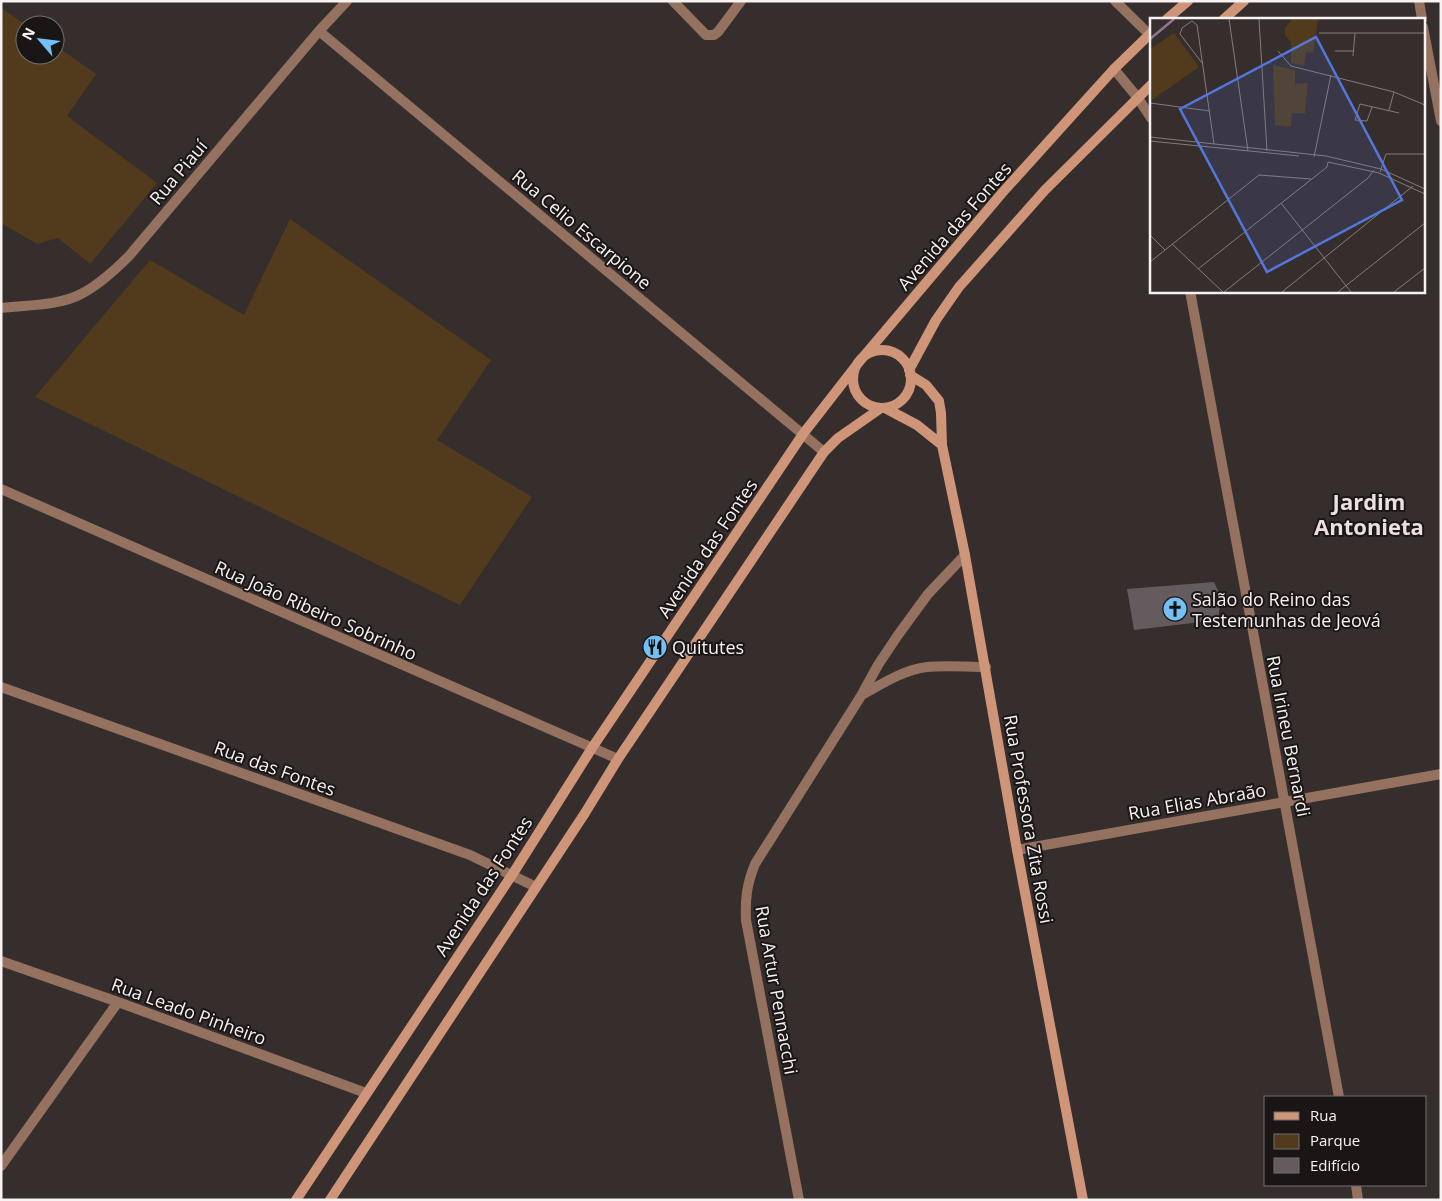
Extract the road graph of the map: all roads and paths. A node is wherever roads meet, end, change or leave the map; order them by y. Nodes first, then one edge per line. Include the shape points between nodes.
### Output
1 (347, 1) edge
2 (673, 1) edge
3 (741, 1) edge
4 (1115, 1) edge
5 (1188, 1) edge
6 (1244, 1) edge
7 (1418, 1) edge
8 (1168, 18) edge
9 (1225, 18) edge
10 (1422, 18) edge
11 (319, 32) junction
12 (1424, 32) edge
13 (1150, 34) edge
14 (1114, 69) junction
15 (1150, 86) edge
16 (1138, 98) junction
17 (1150, 116) edge
18 (1441, 122) edge
19 (1190, 292) edge
20 (1, 308) edge
21 (859, 362) junction
22 (910, 372) junction
23 (883, 408) junction
24 (803, 434) junction
25 (942, 445) junction
26 (824, 452) junction
27 (1, 490) edge
28 (965, 555) junction
29 (986, 667) junction
30 (1, 687) edge
31 (861, 696) junction
32 (592, 748) junction
33 (618, 759) junction
34 (1441, 774) edge
35 (1285, 802) junction
36 (1017, 850) junction
37 (512, 874) junction
38 (536, 887) junction
39 (1, 961) edge
40 (118, 1002) junction
41 (366, 1093) junction
42 (1339, 1096) edge
43 (1, 1166) edge
44 (1356, 1186) edge
45 (296, 1200) edge
46 (330, 1200) edge
47 (799, 1200) edge
48 (1084, 1200) edge
49 (1358, 1200) edge

1 - 11 street, Rua Piauí
2 - 3 street via 706,34 714,35
4 - 13 street
5 - 8 main road
6 - 9 main road
7 - 10 street
11 - 20 street, Rua Piauí via 129,256 109,275 80,295 51,303
11 - 24 street, Rua Celio Escarpione
12 - 18 street
13 - 14 main road, Avenida das Fontes
14 - 16 street
14 - 21 main road, Avenida das Fontes via 1002,193
15 - 16 main road
16 - 17 street
16 - 22 main road via 1045,190 959,287 936,320
19 - 35 street, Rua Irineu Bernardi
21 - 22 main road via 870,353 890,352 902,358
21 - 23 main road via 854,377 857,394 869,404
21 - 24 main road, Avenida das Fontes
22 - 23 main road via 905,396 893,406
22 - 25 main road, Rua Professora Zita Rossi via 939,401
23 - 25 main road via 917,425
23 - 26 main road via 838,438
24 - 26 street, Rua Celio Escarpione
24 - 32 main road, Avenida das Fontes
25 - 28 main road, Rua Professora Zita Rossi
26 - 33 main road
27 - 32 street, Rua João Ribeiro Sobrinho
28 - 29 main road, Rua Professora Zita Rossi
28 - 31 street, Rua Artur Pennacchi via 928,594 878,665
29 - 31 street, Rua Artur Pennacchi via 927,667 892,679
29 - 36 main road, Rua Professora Zita Rossi
30 - 37 street, Rua das Fontes via 443,845
31 - 47 street, Rua Artur Pennacchi via 755,864 746,896 746,920
32 - 33 street, Rua João Ribeiro Sobrinho
32 - 37 main road, Avenida das Fontes
33 - 38 main road
34 - 35 street, Rua Elias Abraão
35 - 36 street, Rua Elias Abraão
35 - 42 street, Rua Irineu Bernardi
36 - 48 main road, Rua Professora Zita Rossi
37 - 38 street, Rua das Fontes
37 - 41 main road, Avenida das Fontes
38 - 46 main road
39 - 40 street, Rua Leado Pinheiro
40 - 41 street, Rua Leado Pinheiro
40 - 43 street
41 - 45 main road, Avenida das Fontes
44 - 49 street

